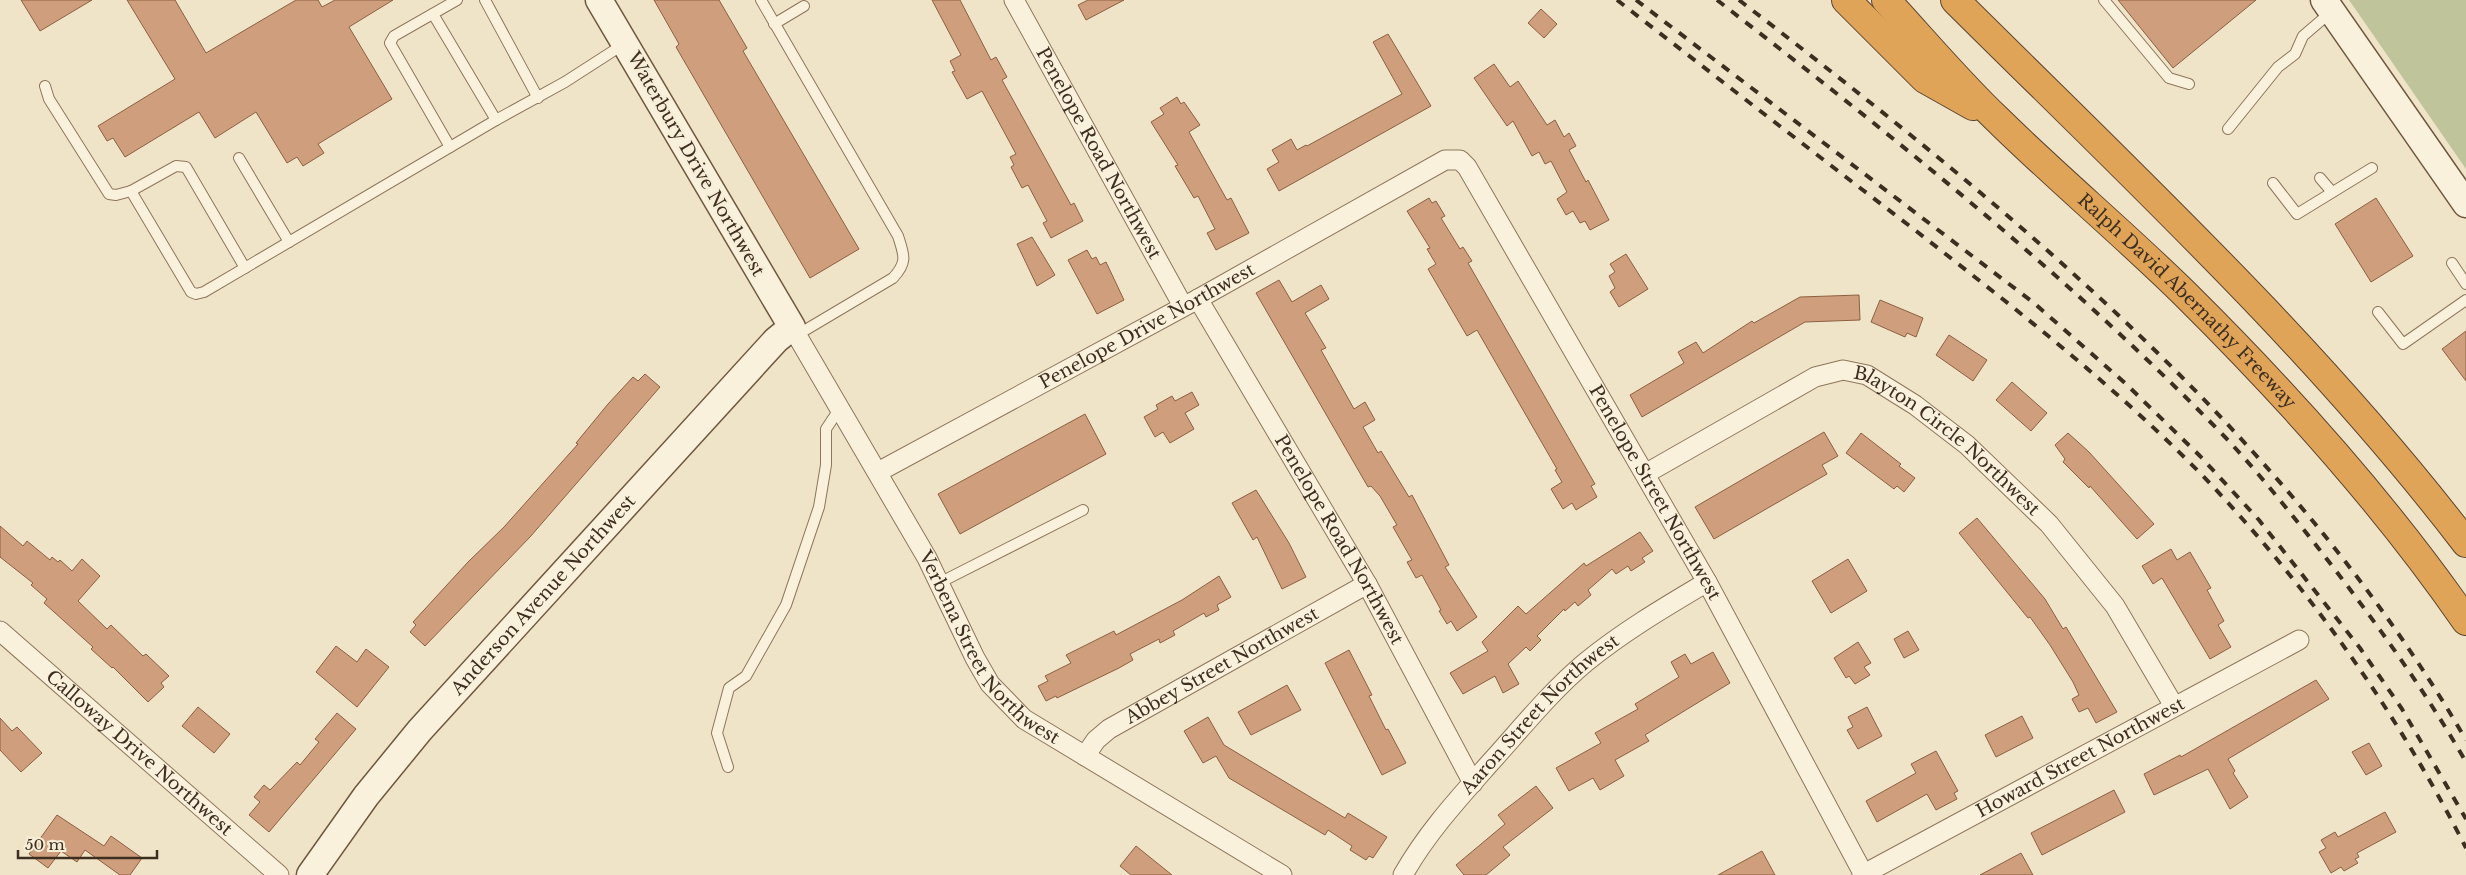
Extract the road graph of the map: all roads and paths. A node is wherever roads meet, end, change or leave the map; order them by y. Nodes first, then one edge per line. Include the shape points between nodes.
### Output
1 (457, 0) edge
2 (485, 0) edge
3 (599, 0) edge
4 (760, 0) edge
5 (1014, 0) edge
6 (1846, 0) edge
7 (1886, 0) edge
8 (1956, 0) edge
9 (2104, 0) edge
10 (804, 6) dead end
11 (2328, 6) edge
12 (432, 14) junction
13 (774, 24) junction
14 (625, 43) junction
15 (2189, 84) dead end
16 (45, 86) dead end
17 (538, 98) junction
18 (1995, 118) junction
19 (496, 120) junction
20 (2228, 129) dead end
21 (450, 147) junction
22 (239, 158) dead end
23 (2372, 168) dead end
24 (1414, 177) joint
25 (2320, 178) dead end
26 (2273, 183) dead end
27 (131, 191) junction
28 (2332, 192) junction
29 (2466, 204) edge
30 (289, 242) junction
31 (2452, 263) dead end
32 (245, 268) junction
33 (2466, 284) edge
34 (2466, 300) edge
35 (1191, 302) junction
36 (2378, 312) dead end
37 (794, 331) junction
38 (840, 408) junction
39 (878, 472) junction
40 (1645, 474) junction
41 (1083, 510) dead end
42 (2466, 543) edge
43 (1707, 582) junction
44 (939, 583) junction
45 (1367, 584) junction
46 (2466, 621) edge
47 (0, 630) edge
48 (2299, 640) dead end
49 (2174, 706) junction
50 (1085, 756) junction
51 (728, 767) dead end
52 (1473, 783) junction
53 (279, 875) edge
54 (310, 875) edge
55 (1282, 875) edge
56 (1403, 875) edge
57 (1863, 875) edge

1 - 12 lane
2 - 17 lane
3 - 14 street, Waterbury Drive Northwest
4 - 13 lane
5 - 35 street, Penelope Road Northwest
6 - 18 highway via 1925,79
7 - 18 highway, Ralph David Abernathy Freeway
8 - 42 highway via 2300,348 2372,427
9 - 15 lane via 2169,78
10 - 13 lane
11 - 20 lane via 2303,36 2295,54 2278,67
11 - 29 street
12 - 19 lane
12 - 21 lane via 394,36 390,43
13 - 37 lane via 898,236 905,256 902,268 893,278
14 - 17 lane
14 - 37 street, Waterbury Drive Northwest
16 - 27 lane via 109,194
17 - 19 lane
18 - 46 highway, Ralph David Abernathy Freeway via 2184,294 2250,362 2361,485
19 - 21 lane
21 - 30 lane
22 - 30 lane
23 - 28 lane
24 - 35 street, Penelope Drive Northwest
24 - 40 street, Penelope Street Northwest via 1445,160 1460,160 1467,167
25 - 28 lane
26 - 28 lane via 2297,214
27 - 32 lane via 191,292 204,292
27 - 32 lane via 176,166 186,166
30 - 32 lane
31 - 33 lane
34 - 36 lane via 2404,344
35 - 39 street, Penelope Drive Northwest
35 - 45 street, Penelope Road Northwest
37 - 38 street, Verbena Street Northwest
37 - 54 street, Anderson Avenue Northwest via 776,340 420,730 366,796
38 - 39 street, Verbena Street Northwest
38 - 51 lane via 826,429 826,465 819,507 786,605 746,676 729,688 717,733
39 - 44 street, Verbena Street Northwest
40 - 43 street, Penelope Street Northwest
40 - 49 street, Blayton Circle Northwest via 1816,377 1843,370 1867,375 1915,405 1967,445 2049,524 2115,606
41 - 44 lane
43 - 52 street, Aaron Street Northwest via 1637,624 1585,663
43 - 57 street, Penelope Street Northwest
44 - 50 street, Verbena Street Northwest via 990,684 1024,719
45 - 50 street, Abbey Street Northwest via 1109,729
45 - 52 street, Penelope Road Northwest
47 - 53 street, Calloway Drive Northwest
48 - 49 street, Howard Street Northwest
49 - 57 street, Howard Street Northwest
50 - 55 street, Verbena Street Northwest
52 - 56 street, Aaron Street Northwest via 1418,848

